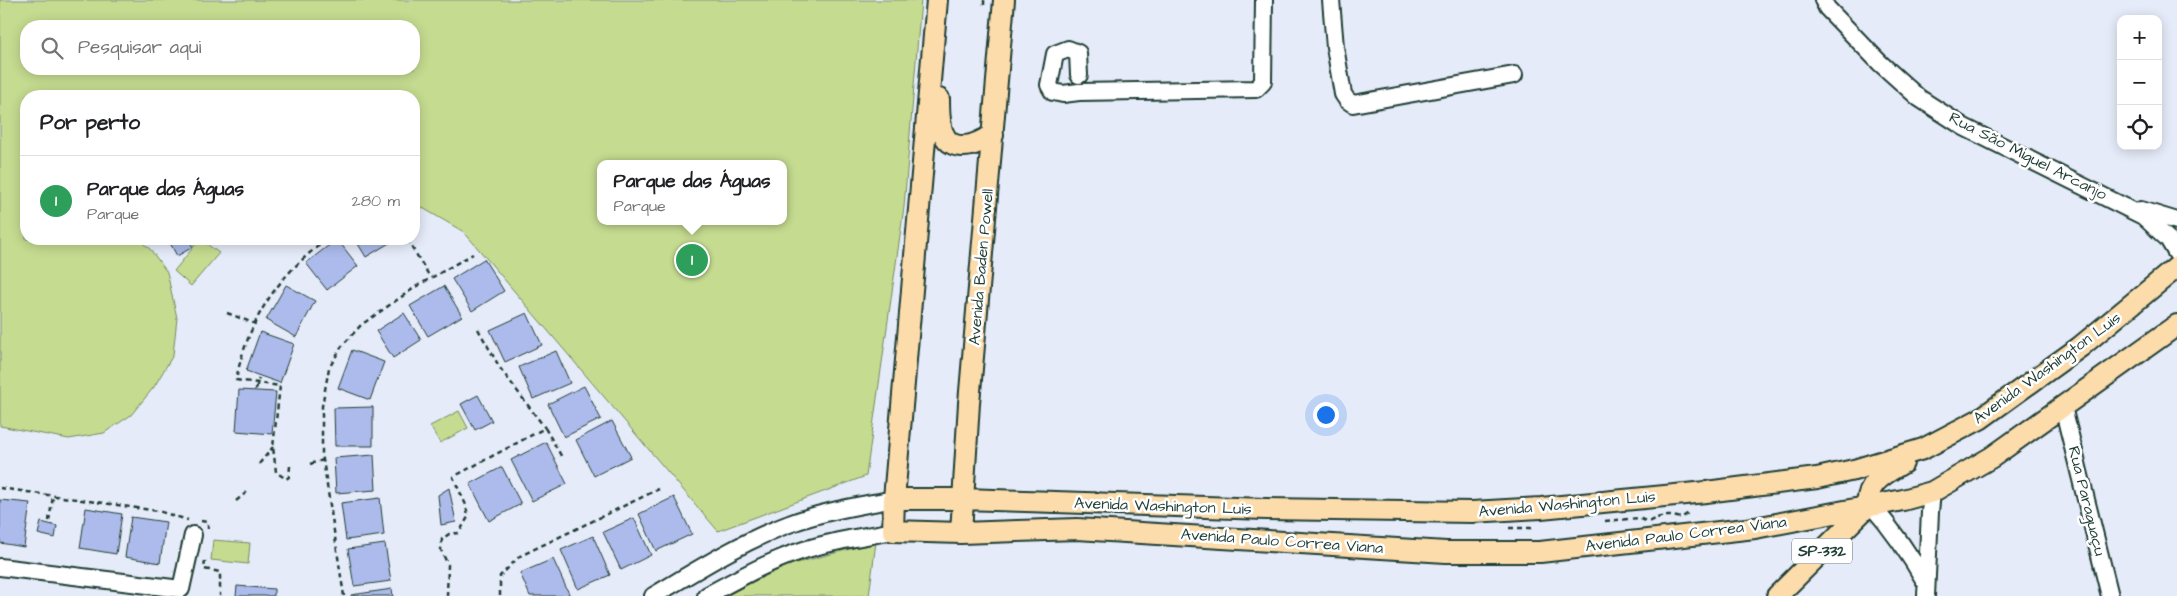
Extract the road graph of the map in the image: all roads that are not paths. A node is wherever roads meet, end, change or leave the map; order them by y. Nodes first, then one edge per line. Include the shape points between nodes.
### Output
1 (937, 0) edge
2 (1004, 0) edge
3 (1264, 0) edge
4 (1331, 0) edge
5 (1823, 0) edge
6 (1079, 75) dead end
7 (1514, 75) dead end
8 (994, 135) junction
9 (2127, 206) junction
10 (2177, 221) edge
11 (2177, 254) edge
12 (2177, 267) edge
13 (2177, 325) edge
14 (2063, 406) junction
15 (1924, 449) junction
16 (1932, 492) junction
17 (894, 499) junction
18 (964, 499) junction
19 (1870, 506) junction
20 (1813, 517) junction
21 (198, 527) road end
22 (893, 530) junction
23 (960, 533) junction
24 (1814, 558) junction
25 (0, 567) edge
26 (1926, 590) edge
27 (653, 596) edge
28 (706, 596) edge
29 (1777, 596) edge
30 (2110, 596) edge

1 - 8 main road via 942,45 938,121 941,132 947,140 963,145 972,145
1 - 17 main road
2 - 8 main road, Avenida Baden Powell
3 - 6 street via 1264,82 1256,89 1063,94 1053,92 1049,85 1054,54 1068,49 1078,53
4 - 7 street via 1344,94 1353,104
5 - 9 street, Rua São Miguel Arcanjo via 1880,63 1919,98 1964,127
8 - 18 main road, Avenida Baden Powell via 969,402
9 - 10 street, Rua São Miguel Arcanjo
9 - 11 street, Rua São Miguel Arcanjo via 2157,228
12 - 15 main road, Avenida Washington Luis via 2034,381 1980,419
13 - 14 main road
14 - 16 main road via 1992,457
14 - 30 street, Rua Paraguaçu
15 - 18 main road, Avenida Washington Luis via 1816,478 1696,493 1492,511 1266,509
15 - 19 main road via 1881,477 1867,498
16 - 19 main road
16 - 26 street
17 - 18 main road, Avenida Washington Luis
17 - 22 main road
17 - 27 street via 829,512 790,524 739,547
18 - 23 main road, Avenida Baden Powell
19 - 20 main road, Avenida Paulo Correa Viana
19 - 24 main road, SP-332
19 - 26 street via 1899,539
20 - 23 main road, Avenida Paulo Correa Viana via 1755,528 1540,552 1446,552 1077,529
20 - 24 main road via 1824,533
21 - 25 street via 181,589
22 - 23 main road, Avenida Paulo Correa Viana
22 - 28 street, Avenida Paulo Correa Viana via 817,546 791,555
24 - 29 main road, SP-332

